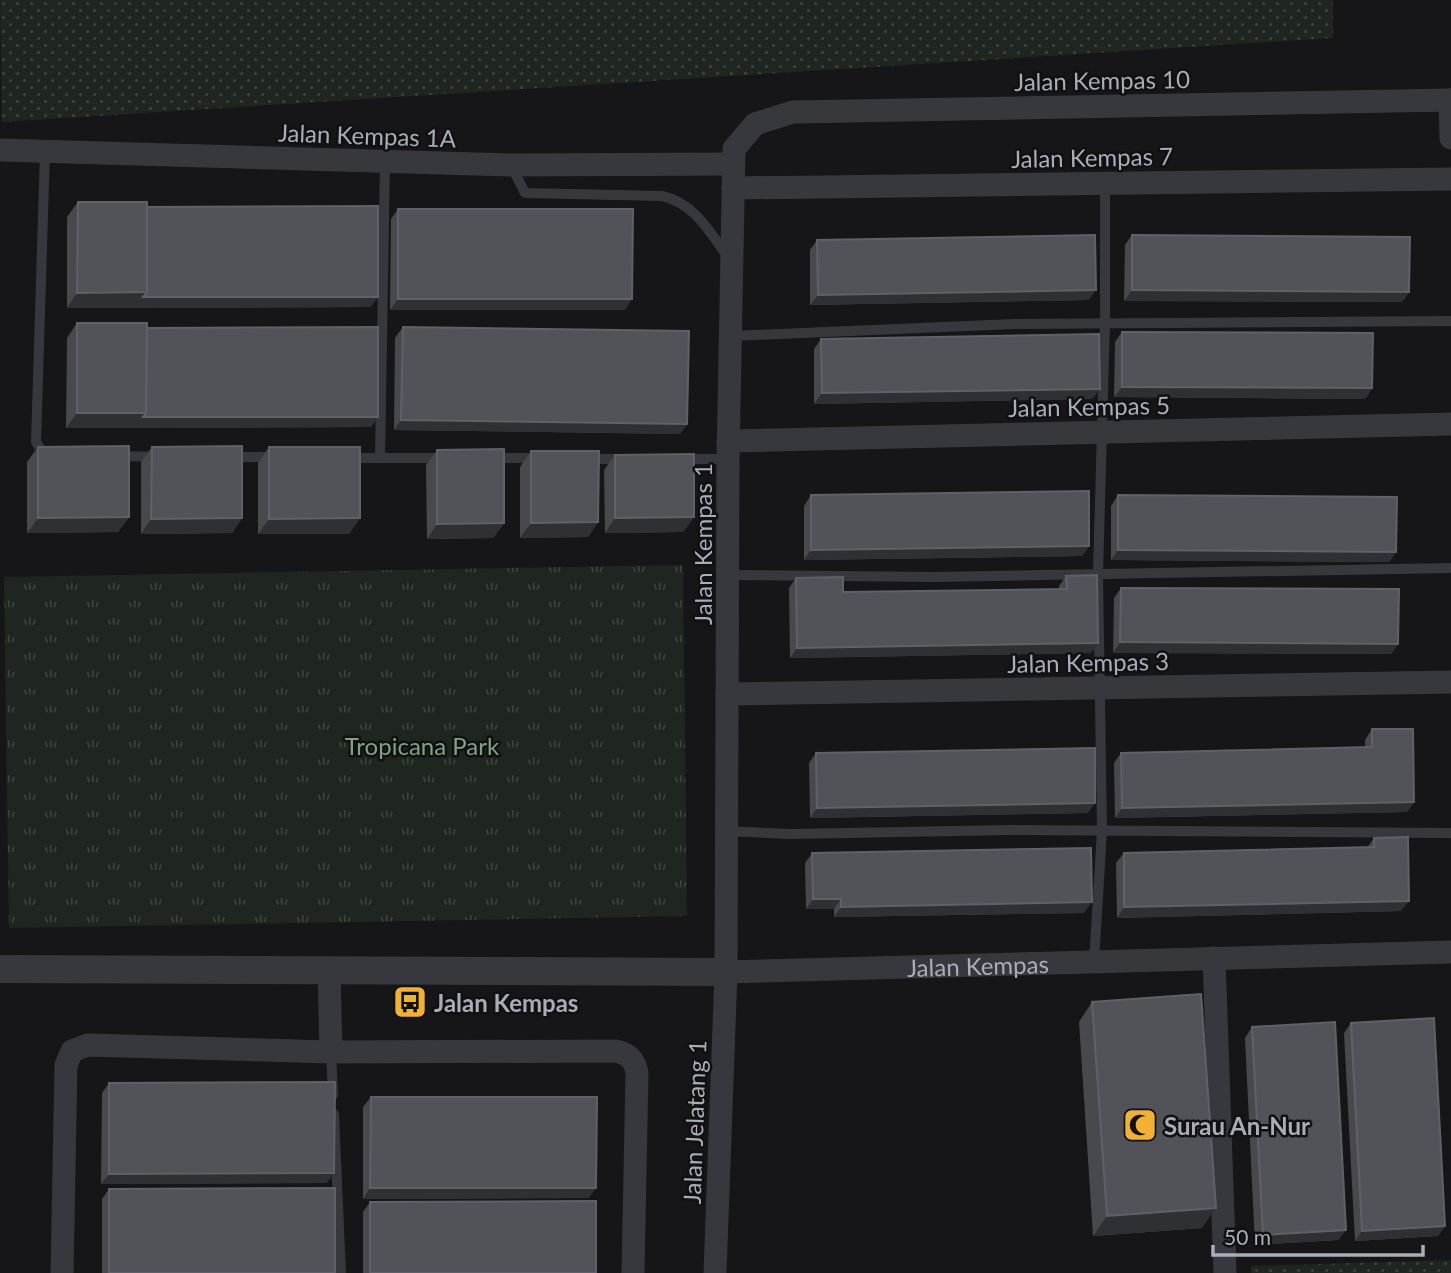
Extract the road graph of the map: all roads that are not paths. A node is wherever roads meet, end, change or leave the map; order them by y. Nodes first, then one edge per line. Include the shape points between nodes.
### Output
1 (1450, 100) edge
2 (755, 124) joint
3 (1451, 138) edge
4 (0, 150) edge
5 (44, 151) junction
6 (385, 161) junction
7 (733, 164) junction
8 (511, 165) junction
9 (1451, 179) edge
10 (1105, 183) junction
11 (733, 187) junction
12 (732, 261) junction
13 (1451, 321) edge
14 (1105, 323) junction
15 (731, 336) junction
16 (1451, 424) edge
17 (1101, 432) junction
18 (728, 450) junction
19 (65, 456) edge
20 (106, 456) edge
21 (175, 457) edge
22 (216, 457) edge
23 (284, 457) edge
24 (339, 457) edge
25 (380, 458) junction
26 (450, 458) edge
27 (478, 458) edge
28 (547, 458) edge
29 (575, 458) edge
30 (631, 459) edge
31 (673, 459) edge
32 (1451, 568) edge
33 (1098, 574) junction
34 (728, 575) junction
35 (1451, 682) edge
36 (1101, 688) junction
37 (727, 694) junction
38 (726, 831) junction
39 (1102, 831) junction
40 (1451, 833) edge
41 (1451, 952) edge
42 (1214, 958) junction
43 (1094, 962) junction
44 (0, 969) edge
45 (329, 970) junction
46 (726, 972) junction
47 (331, 1052) junction
48 (62, 1273) edge
49 (341, 1273) edge
50 (633, 1273) edge
51 (715, 1273) edge
52 (1225, 1273) edge

1 - 2 street, Jalan Kempas 10 via 793,112
1 - 3 street
2 - 7 street, Jalan Kempas 1 via 734,149
4 - 5 street, Jalan Kempas 1A
5 - 6 street, Jalan Kempas 1A
5 - 19 lane via 36,442 51,456
6 - 8 street, Jalan Kempas 1A
6 - 25 lane
7 - 8 street, Jalan Kempas 1A
7 - 11 street, Jalan Kempas 1
8 - 12 lane via 526,193 677,199 698,217
9 - 10 street, Jalan Kempas 7
10 - 11 street, Jalan Kempas 7
10 - 14 lane
11 - 12 street, Jalan Kempas 1
12 - 15 street, Jalan Kempas 1
13 - 14 lane
14 - 15 lane
14 - 17 lane
15 - 18 street, Jalan Kempas 1
16 - 17 street, Jalan Kempas 5
17 - 18 street, Jalan Kempas 5
17 - 33 lane
18 - 31 lane
18 - 34 street, Jalan Kempas 1
20 - 21 lane
22 - 23 lane
24 - 25 lane
25 - 26 lane
27 - 28 lane
29 - 30 lane
32 - 33 lane
33 - 34 lane via 935,578
33 - 36 lane
34 - 37 street, Jalan Kempas 1
35 - 36 street, Jalan Kempas 3
36 - 37 street, Jalan Kempas 3
36 - 39 lane
37 - 38 street, Jalan Kempas 1
38 - 39 lane
38 - 46 street, Jalan Kempas 1
39 - 40 lane
39 - 43 lane
41 - 42 street, Jalan Kempas
42 - 43 street, Jalan Kempas
42 - 52 street
43 - 46 street, Jalan Kempas
44 - 45 street, Jalan Kempas
45 - 46 street, Jalan Kempas
45 - 47 street
46 - 51 street, Jalan Jelatang 1
47 - 48 street via 88,1045 72,1051 66,1065
47 - 49 lane
47 - 50 street via 616,1051 631,1058 637,1073

